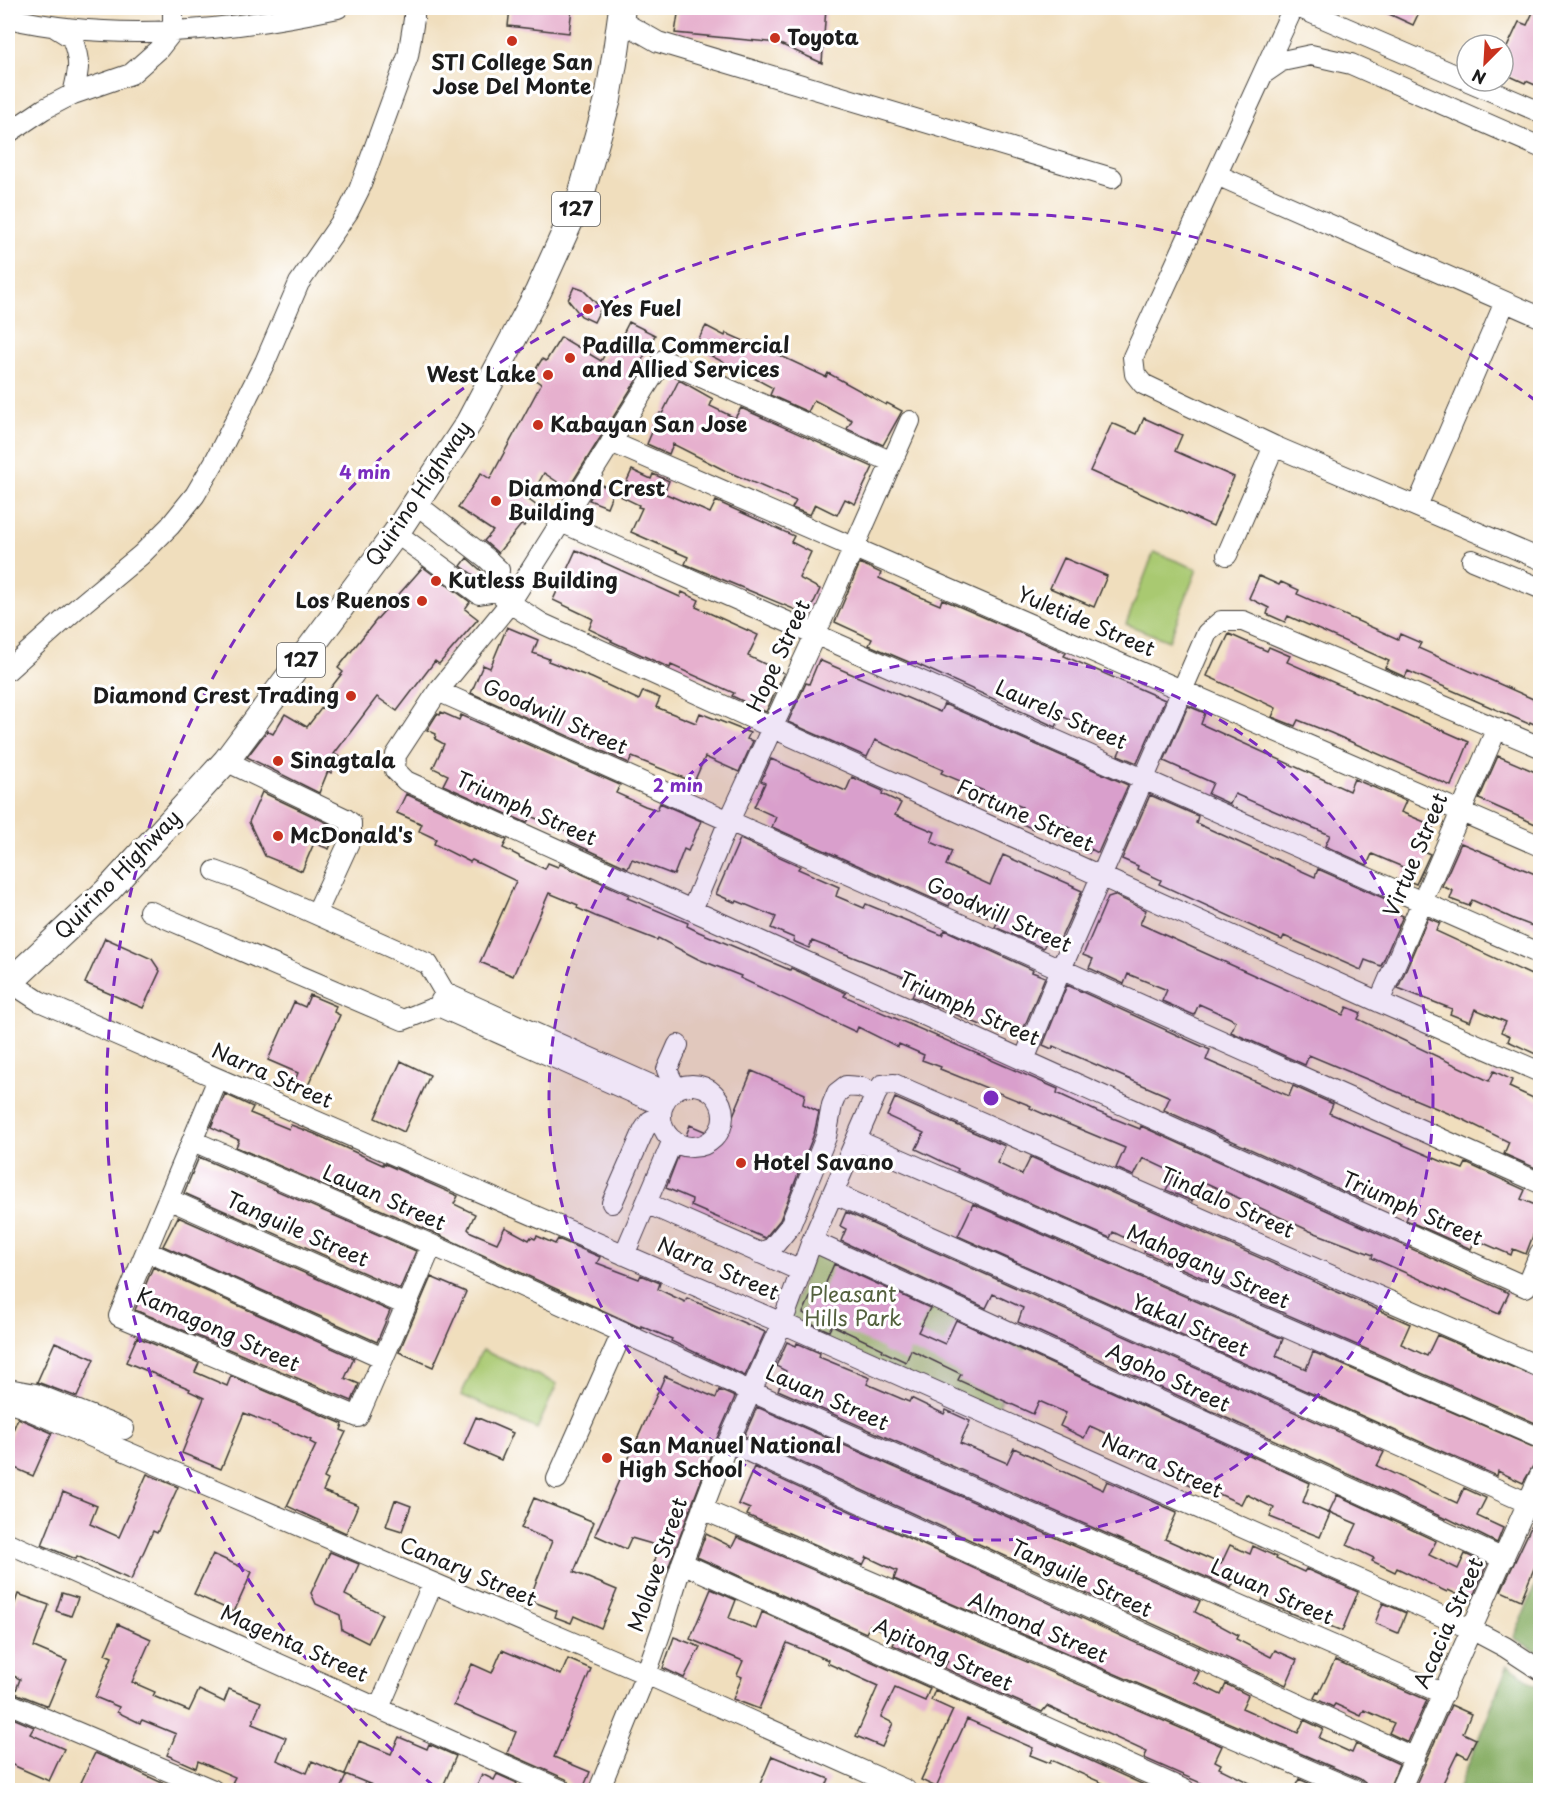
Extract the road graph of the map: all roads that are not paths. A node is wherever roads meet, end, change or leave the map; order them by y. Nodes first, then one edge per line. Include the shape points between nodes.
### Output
1 (173, 8) edge
2 (338, 8) edge
3 (414, 8) edge
4 (1293, 8) edge
5 (1312, 10) edge
6 (621, 14) edge
7 (8, 18) edge
8 (54, 27) junction
9 (173, 32) junction
10 (1262, 75) junction
11 (1455, 75) edge
12 (1496, 93) edge
13 (73, 94) junction
14 (1540, 112) edge
15 (8, 133) edge
16 (1540, 147) edge
17 (1217, 175) junction
18 (1112, 178) dead end
19 (1505, 302) junction
20 (1540, 317) edge
21 (910, 421) dead end
22 (611, 442) junction
23 (1274, 446) junction
24 (892, 462) junction
25 (416, 504) junction
26 (1417, 506) junction
27 (561, 522) junction
28 (396, 533) junction
29 (854, 548) junction
30 (1227, 555) dead end
31 (1540, 559) edge
32 (1472, 560) dead end
33 (1540, 588) edge
34 (503, 597) junction
35 (816, 633) junction
36 (8, 670) edge
37 (1182, 690) junction
38 (438, 691) junction
39 (1497, 728) junction
40 (772, 729) junction
41 (1540, 747) edge
42 (226, 761) junction
43 (1144, 778) junction
44 (1461, 811) junction
45 (729, 821) junction
46 (1540, 846) edge
47 (215, 871) dead end
48 (1101, 877) junction
49 (1422, 901) junction
50 (692, 910) junction
51 (149, 911) dead end
52 (316, 914) junction
53 (1540, 954) edge
54 (1061, 969) junction
55 (8, 983) edge
56 (442, 1000) junction
57 (1379, 1002) junction
58 (678, 1045) dead end
59 (1024, 1060) junction
60 (1540, 1072) edge
61 (218, 1079) junction
62 (876, 1094) junction
63 (667, 1101) junction
64 (673, 1140) junction
65 (856, 1140) junction
66 (193, 1141) junction
67 (1540, 1183) edge
68 (833, 1193) junction
69 (168, 1199) junction
70 (612, 1203) dead end
71 (646, 1203) junction
72 (812, 1241) junction
73 (432, 1245) junction
74 (146, 1251) junction
75 (759, 1253) junction
76 (1540, 1253) edge
77 (624, 1255) junction
78 (801, 1271) junction
79 (406, 1305) junction
80 (782, 1323) junction
81 (622, 1333) junction
82 (383, 1358) junction
83 (1540, 1367) edge
84 (752, 1392) junction
85 (8, 1399) edge
86 (124, 1430) dead end
87 (1540, 1438) edge
88 (728, 1442) junction
89 (1540, 1475) edge
90 (557, 1479) dead end
91 (1528, 1503) junction
92 (702, 1509) junction
93 (8, 1543) edge
94 (1504, 1559) junction
95 (682, 1563) junction
96 (433, 1583) junction
97 (1473, 1630) junction
98 (1540, 1670) edge
99 (646, 1674) junction
100 (1444, 1694) junction
101 (8, 1703) edge
102 (379, 1708) junction
103 (1415, 1758) junction
104 (213, 1791) edge
105 (561, 1791) edge
106 (599, 1791) edge
107 (906, 1791) edge
108 (1185, 1791) edge
109 (1355, 1791) edge
110 (1400, 1791) edge

1 - 9 street
2 - 9 street via 236,26
3 - 36 street via 408,56 359,190 299,283 265,362 195,495 141,555
4 - 10 street
5 - 11 street
6 - 18 street via 658,42
6 - 25 main road, Quirino Highway / 127 via 603,120 580,199 504,358
7 - 8 street
8 - 9 street via 94,32
8 - 13 street via 72,38 78,56
9 - 13 street via 131,74
10 - 16 street via 1282,61 1311,55 1351,64
10 - 17 street
12 - 14 street
13 - 15 street
17 - 19 street
17 - 23 street via 1133,357 1136,374 1143,384
19 - 20 street
19 - 26 street
21 - 24 street, Hope Street
22 - 24 street via 663,360
22 - 27 street
22 - 29 street, Yuletide Street
23 - 26 street
23 - 30 street
24 - 29 street, Hope Street
25 - 28 main road, Quirino Highway / 127
25 - 34 street via 499,570
26 - 31 street
27 - 34 street
27 - 35 street, Laurels Street
28 - 34 street, Fortune Street via 479,594
28 - 42 main road, Quirino Highway / 127
29 - 35 street, Hope Street
29 - 37 street, Yuletide Street
32 - 33 street
34 - 38 street
34 - 40 street, Fortune Street via 541,623
35 - 40 street, Hope Street
35 - 43 street, Laurels Street
37 - 39 street via 1207,633 1221,621 1243,621
37 - 43 street
37 - 44 street, Yuletide Street
38 - 45 street, Goodwill Street
38 - 50 street, Triumph Street via 396,755 395,770 406,781
39 - 41 street
39 - 44 street, Virtue Street
40 - 45 street, Hope Street
40 - 48 street, Fortune Street
42 - 52 street via 351,824 351,838
42 - 55 main road, Quirino Highway / 127 via 110,889
43 - 48 street
43 - 49 street, Laurels Street
44 - 46 street, Yuletide Street
44 - 49 street, Virtue Street
45 - 50 street, Hope Street
45 - 54 street, Goodwill Street
47 - 52 street
48 - 54 street
48 - 57 street, Fortune Street
49 - 53 street, Laurels Street
49 - 57 street, Virtue Street
50 - 59 street, Triumph Street
51 - 56 street via 403,1020
52 - 56 street via 428,964
54 - 59 street
54 - 67 street, Goodwill Street
55 - 61 street, Narra Street via 39,1001
56 - 63 street
57 - 60 street, Fortune Street
58 - 63 street via 667,1070
59 - 76 street, Triumph Street via 1526,1287
61 - 66 street, Kamagong Street
61 - 77 street, Narra Street
62 - 65 street, Molave Street
62 - 75 street via 846,1086 837,1093 826,1137 790,1226 772,1248
62 - 83 street, Tindalo Street via 882,1085 894,1084
63 - 64 street via 663,1127
63 - 64 street via 686,1086 696,1085 706,1088 720,1102 723,1112 714,1138 705,1144 686,1146
63 - 70 street via 644,1130
64 - 71 street
65 - 68 street, Molave Street
65 - 87 street, Mahogany Street
66 - 69 street, Kamagong Street
66 - 73 street, Lauan Street
68 - 72 street, Molave Street
68 - 91 street, Yakal Street
69 - 74 street, Kamagong Street
69 - 79 street, Tanguile Street
71 - 75 street
71 - 77 street
72 - 78 street, Molave Street
72 - 94 street, Agoho Street
73 - 79 street, Kamagong Street
73 - 81 street, Lauan Street
74 - 82 street
74 - 82 street, Kamagong Street via 119,1316 358,1417
75 - 78 street
77 - 80 street, Narra Street
78 - 80 street, Molave Street
79 - 82 street, Kamagong Street
80 - 84 street, Molave Street
80 - 97 street, Narra Street
81 - 84 street, Lauan Street
81 - 90 street
84 - 88 street, Molave Street
84 - 100 street, Lauan Street
85 - 86 street via 36,1394
85 - 96 street, Canary Street
88 - 92 street, Molave Street
88 - 103 street, Tanguile Street
89 - 91 street, Acacia Street
91 - 94 street, Acacia Street
92 - 95 street, Molave Street
92 - 109 street, Almond Street
93 - 102 street, Magenta Street
94 - 97 street, Acacia Street
95 - 99 street, Molave Street
95 - 108 street, Apitong Street
96 - 99 street, Canary Street
96 - 102 street
97 - 98 street, Narra Street
97 - 100 street, Acacia Street
99 - 106 street, Molave Street
99 - 107 street, Canary Street
100 - 103 street, Acacia Street
101 - 104 street
102 - 105 street, Magenta Street
103 - 110 street, Acacia Street

